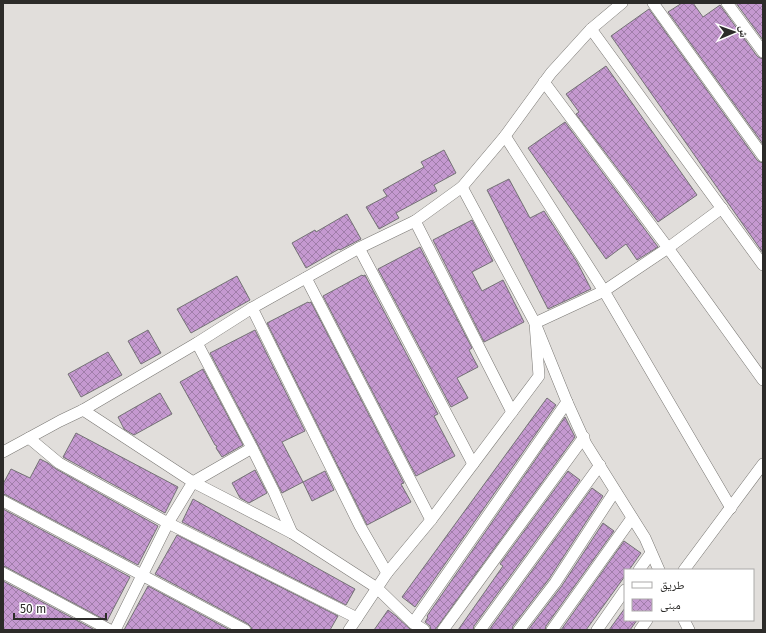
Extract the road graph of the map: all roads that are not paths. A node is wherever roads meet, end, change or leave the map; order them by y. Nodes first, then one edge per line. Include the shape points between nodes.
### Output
1 (622, 3) edge
2 (653, 3) edge
3 (727, 3) edge
4 (591, 29) junction
5 (763, 52) edge
6 (544, 82) junction
7 (505, 136) junction
8 (763, 156) edge
9 (462, 187) junction
10 (722, 208) junction
11 (415, 221) junction
12 (359, 248) junction
13 (668, 248) junction
14 (763, 265) edge
15 (306, 278) junction
16 (604, 291) junction
17 (252, 308) junction
18 (535, 323) junction
19 (197, 343) junction
20 (763, 380) edge
21 (568, 402) junction
22 (83, 410) junction
23 (512, 412) junction
24 (584, 437) junction
25 (29, 438) junction
26 (252, 448) junction
27 (3, 452) edge
28 (473, 464) junction
29 (763, 464) edge
30 (600, 465) junction
31 (193, 482) junction
32 (615, 491) junction
33 (3, 501) edge
34 (731, 508) junction
35 (632, 518) junction
36 (431, 520) junction
37 (168, 523) junction
38 (292, 533) junction
39 (651, 552) junction
40 (640, 569) edge
41 (659, 569) edge
42 (685, 569) edge
43 (3, 573) edge
44 (387, 573) junction
45 (142, 575) junction
46 (377, 588) junction
47 (624, 591) edge
48 (357, 618) junction
49 (646, 621) edge
50 (684, 621) edge
51 (413, 623) junction
52 (110, 630) edge
53 (115, 630) edge
54 (245, 630) edge
55 (349, 630) edge
56 (424, 630) edge
57 (443, 630) edge
58 (480, 630) edge
59 (519, 630) edge
60 (552, 630) edge
61 (596, 630) edge
62 (640, 630) edge
63 (689, 630) edge

1 - 4 street
2 - 8 street
3 - 5 street
4 - 6 street
4 - 10 street
6 - 7 street
6 - 13 street
7 - 9 street
7 - 16 street
9 - 11 street
9 - 18 street
10 - 13 street
10 - 14 street
11 - 12 street
11 - 23 street
12 - 15 street
12 - 28 street
13 - 16 street
13 - 20 street
15 - 17 street
15 - 36 street
16 - 18 street
16 - 34 street
17 - 19 street
17 - 44 street via 360,526
18 - 21 street
18 - 23 street via 540,376
19 - 22 street
19 - 26 street
21 - 24 street
21 - 51 street
22 - 25 street
22 - 31 street
23 - 28 street
24 - 30 street
24 - 57 street
25 - 27 street
25 - 37 street via 59,463
26 - 31 street
26 - 38 street
28 - 36 street
29 - 34 street
30 - 32 street
30 - 58 street
31 - 37 street
31 - 38 street
32 - 35 street
32 - 59 street via 555,583
33 - 45 street
34 - 42 street
35 - 39 street
35 - 60 street
36 - 44 street
37 - 45 street
37 - 48 street
38 - 46 street
39 - 40 street
39 - 41 street
43 - 52 street
44 - 46 street
45 - 53 street
45 - 54 street
46 - 48 street
46 - 51 street
47 - 61 street
48 - 55 street
49 - 62 street
50 - 63 street
51 - 56 street

